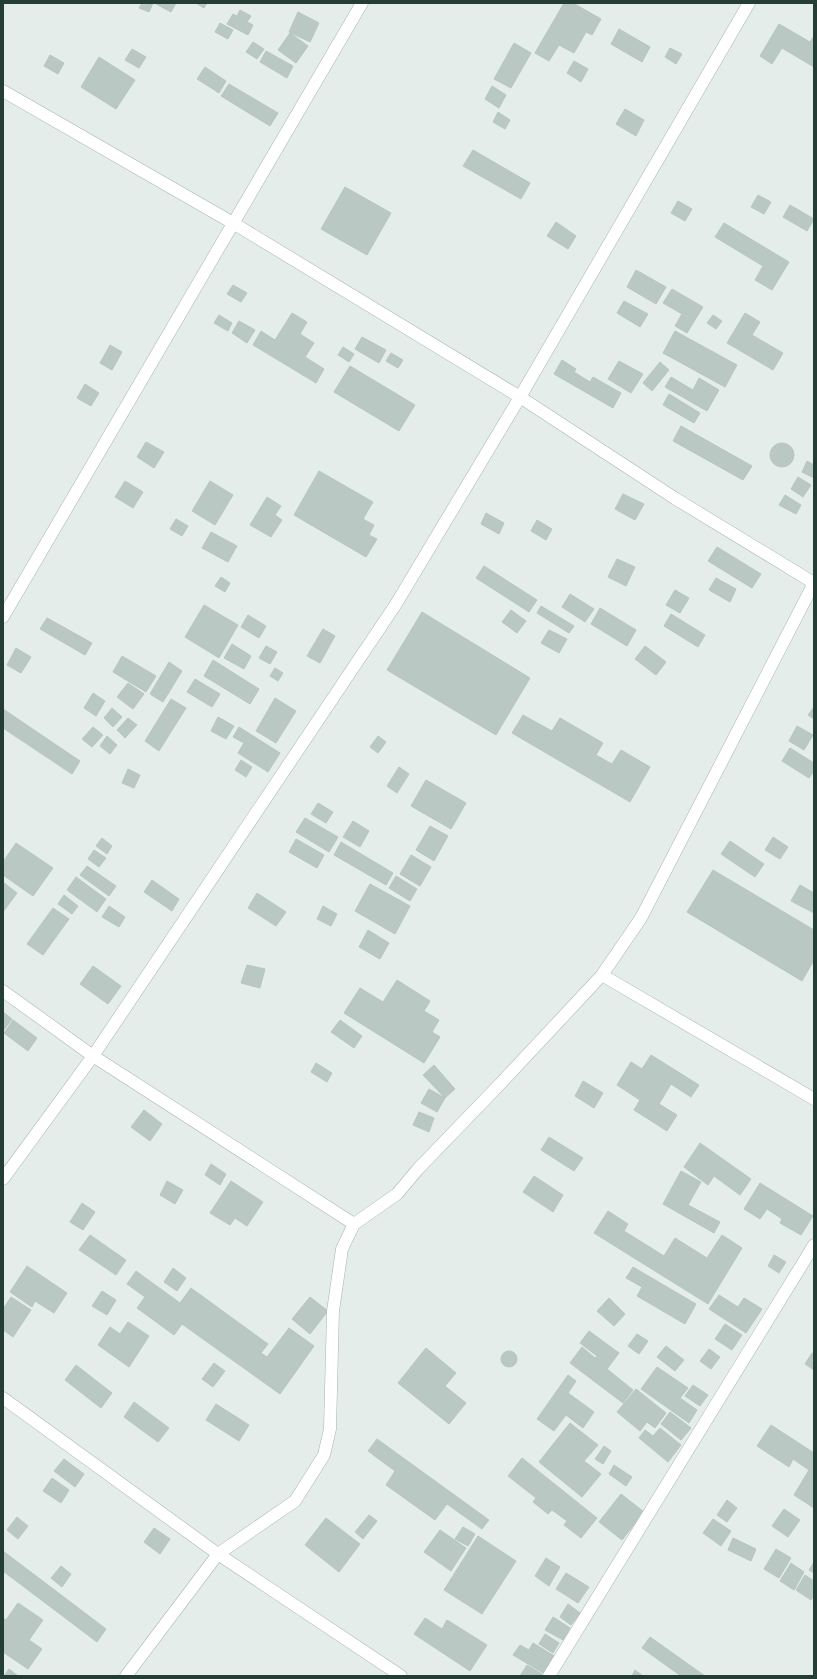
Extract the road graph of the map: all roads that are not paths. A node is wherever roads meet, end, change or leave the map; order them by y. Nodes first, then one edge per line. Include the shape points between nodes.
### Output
1 (362, 3) edge
2 (749, 3) edge
3 (3, 91) edge
4 (233, 223) junction
5 (520, 397) junction
6 (814, 583) edge
7 (3, 617) edge
8 (602, 975) junction
9 (3, 992) edge
10 (93, 1056) junction
11 (814, 1099) edge
12 (3, 1179) edge
13 (354, 1224) junction
14 (814, 1245) edge
15 (3, 1398) edge
16 (218, 1554) junction
17 (126, 1676) edge
18 (401, 1676) edge
19 (549, 1676) edge

1 - 4 street
2 - 5 street
3 - 4 street
4 - 5 street
4 - 7 street
5 - 6 street via 676,499
5 - 10 street via 396,604
6 - 8 street via 641,918
8 - 11 street
8 - 13 street via 397,1194
9 - 10 street
10 - 12 street
10 - 13 street
13 - 16 street via 342,1248 333,1311 330,1429 324,1455 295,1501
14 - 19 street
15 - 16 street
16 - 17 street
16 - 18 street

